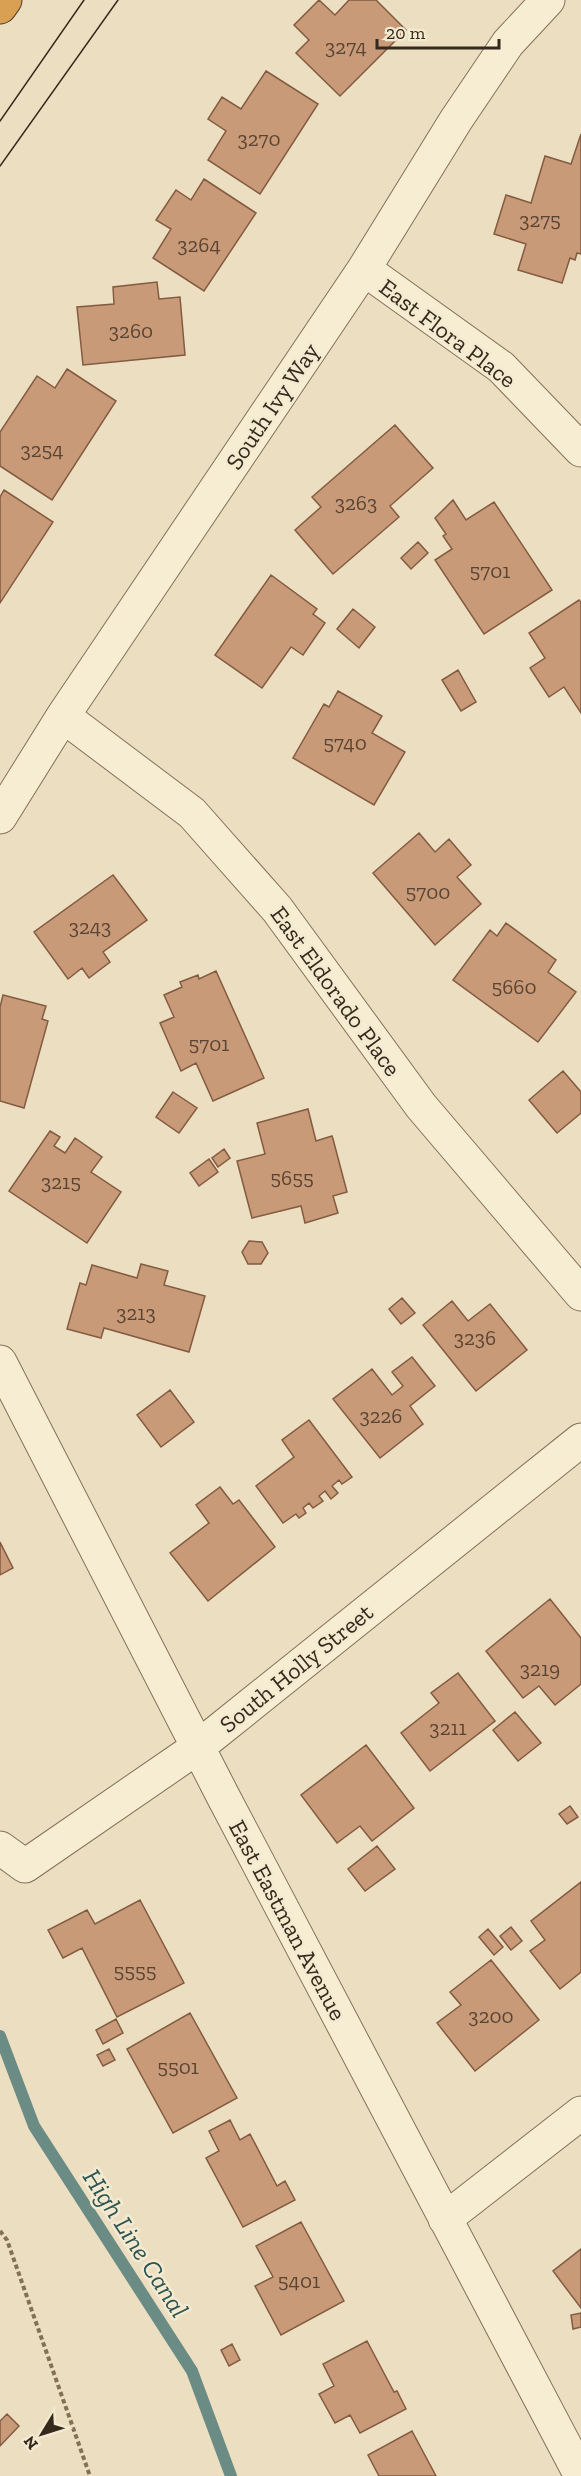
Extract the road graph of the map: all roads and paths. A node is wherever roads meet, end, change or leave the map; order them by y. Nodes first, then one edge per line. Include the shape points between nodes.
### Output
1 (5, 0) edge
2 (548, 0) edge
3 (0, 7) edge
4 (364, 269) junction
5 (581, 450) edge
6 (63, 716) junction
7 (0, 817) edge
8 (581, 1294) edge
9 (0, 1362) edge
10 (581, 1440) edge
11 (198, 1747) junction
12 (0, 1848) edge
13 (581, 2113) edge
14 (445, 2219) junction
15 (0, 2231) edge
16 (90, 2476) edge
17 (580, 2476) edge

1 - 3 highway
2 - 4 street, South Ivy Way via 508,43
4 - 5 street, East Flora Place via 501,367
4 - 6 street, South Ivy Way
6 - 7 street, South Ivy Way
6 - 8 street, East Eldorado Place via 192,813 277,909 421,1106
9 - 11 street, East Eastman Avenue
10 - 11 street, South Holly Street
11 - 12 street, South Holly Street via 25,1866
11 - 14 street, East Eastman Avenue
13 - 14 street
14 - 17 street, East Eastman Avenue
15 - 16 path via 7,2240

